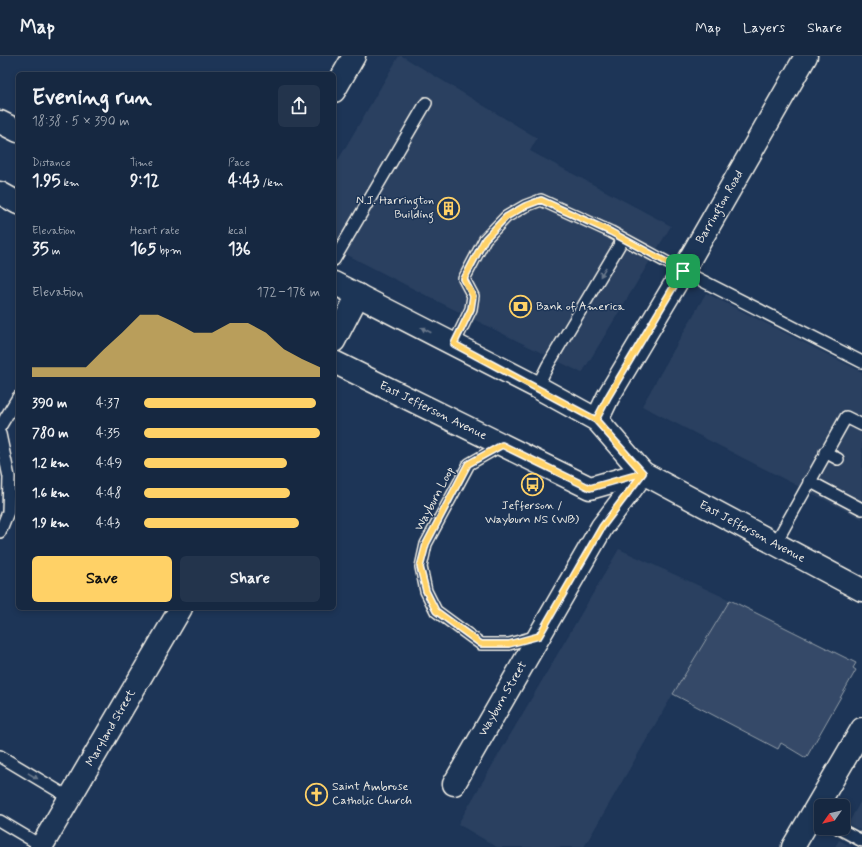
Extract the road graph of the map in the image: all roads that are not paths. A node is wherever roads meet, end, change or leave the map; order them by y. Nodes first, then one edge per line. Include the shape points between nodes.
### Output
1 (354, 56) edge
2 (806, 56) edge
3 (336, 88) edge
4 (426, 103) dead end
5 (0, 122) edge
6 (16, 130) edge
7 (0, 193) edge
8 (16, 202) edge
9 (623, 238) junction
10 (336, 257) edge
11 (683, 271) junction
12 (336, 284) edge
13 (358, 295) junction
14 (336, 337) edge
15 (454, 344) junction
16 (862, 362) edge
17 (336, 363) edge
18 (537, 387) junction
19 (16, 400) edge
20 (596, 420) junction
21 (862, 425) edge
22 (0, 427) edge
23 (0, 434) edge
24 (502, 445) junction
25 (826, 452) junction
26 (838, 459) dead end
27 (643, 473) junction
28 (809, 481) junction
29 (862, 509) edge
30 (0, 532) edge
31 (775, 544) junction
32 (861, 586) edge
33 (180, 610) edge
34 (539, 636) junction
35 (862, 729) edge
36 (0, 756) edge
37 (454, 784) dead end
38 (70, 798) junction
39 (826, 799) edge
40 (814, 820) edge
41 (0, 822) edge
42 (850, 834) edge
43 (862, 840) edge
44 (42, 847) edge
45 (794, 847) edge

1 - 3 street
2 - 11 street, Barrington Road
4 - 10 lane
5 - 6 street
7 - 8 street
9 - 11 lane
9 - 15 lane via 541,200 506,217 485,239 464,279 473,296 471,309
9 -> 18 lane
11 - 16 lane
11 - 20 street, Barrington Road
12 - 13 street, East Jefferson Avenue
13 - 14 street
15 -> 13 street, East Jefferson Avenue
15 - 18 street, East Jefferson Avenue
17 - 24 street, East Jefferson Avenue
18 - 20 street, East Jefferson Avenue
19 - 22 lane
20 - 27 street, East Jefferson Avenue
21 - 25 lane via 846,417
23 - 30 lane via 9,477 8,512
24 - 27 street, East Jefferson Avenue via 590,488
24 - 34 lane, Wayburn Loop via 468,464 426,544 420,567 426,591 436,611 481,644 509,644
25 - 26 lane
25 - 28 lane
27 - 31 street, East Jefferson Avenue
27 - 34 street, Wayburn Street via 602,527
28 - 29 lane
28 - 31 lane
31 - 32 street, East Jefferson Avenue
33 - 38 street, Maryland Street
34 - 37 street, Wayburn Street
35 - 39 street
36 -> 38 lane
38 - 44 street, Maryland Street
40 - 45 street
41 - 44 lane
42 - 43 lane

